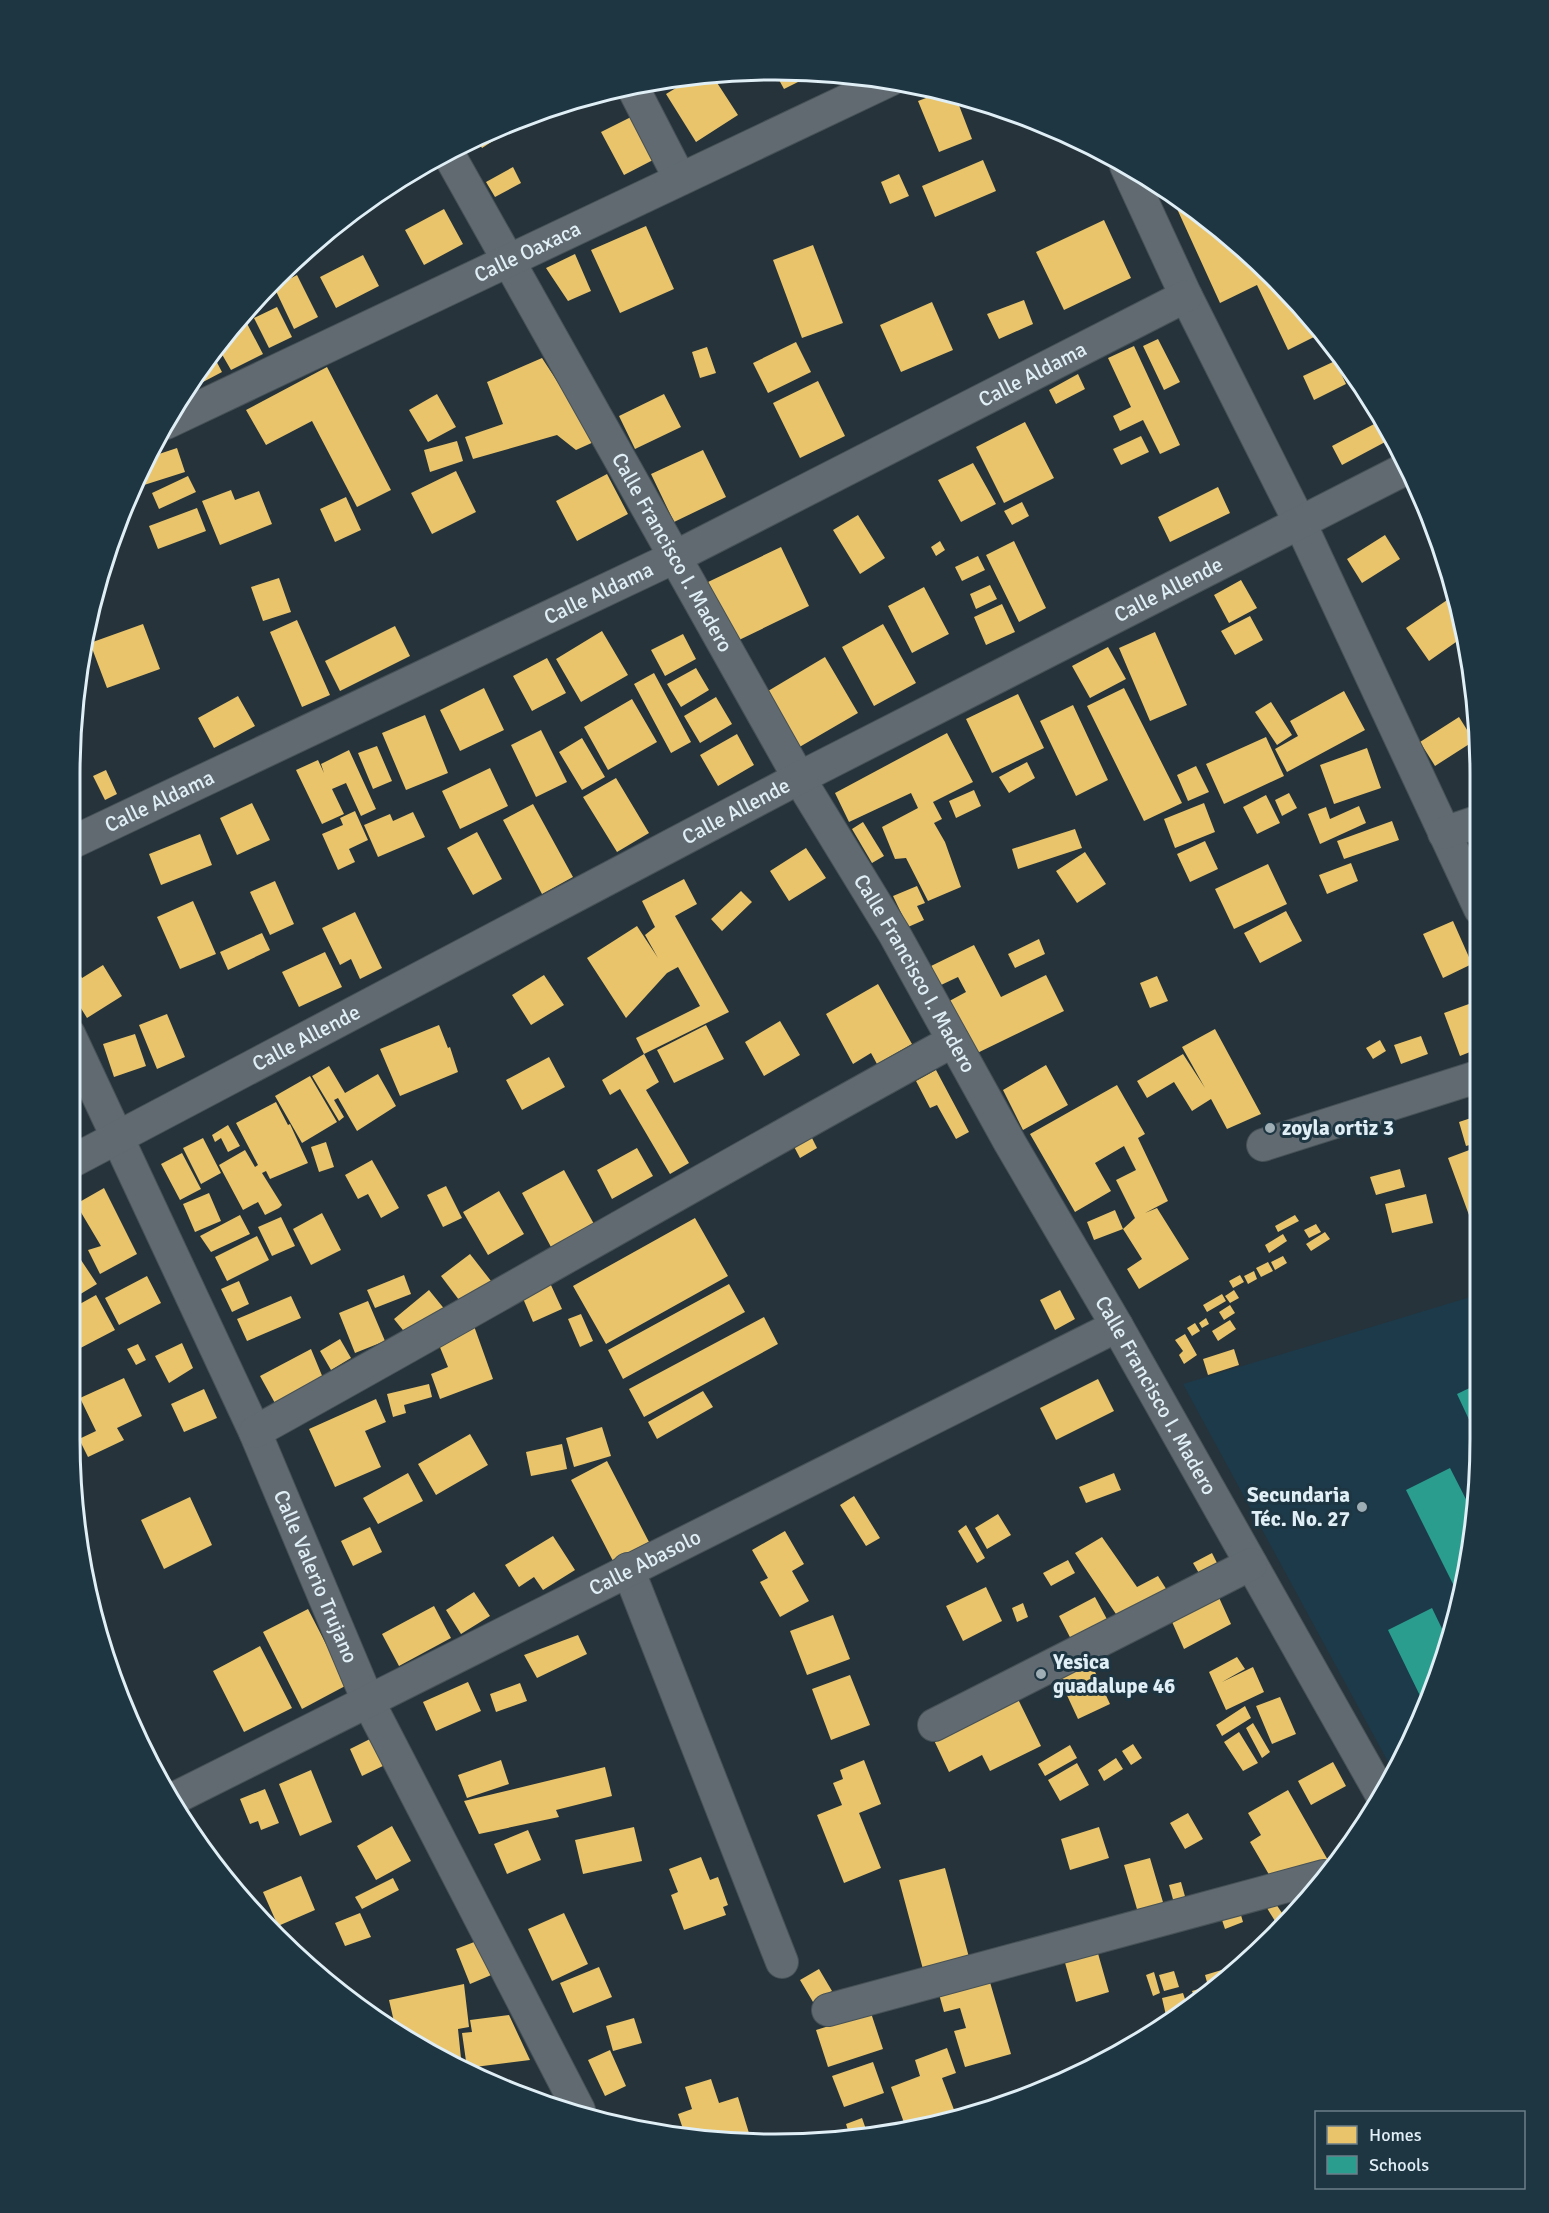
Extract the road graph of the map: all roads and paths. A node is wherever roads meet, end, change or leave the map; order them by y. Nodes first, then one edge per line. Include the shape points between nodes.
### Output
1 (875, 87) edge
2 (636, 94) edge
3 (452, 159) edge
4 (680, 179) junction
5 (1132, 179) edge
6 (509, 259) junction
7 (1186, 296) junction
8 (179, 417) edge
9 (1400, 472) edge
10 (1301, 525) junction
11 (675, 557) junction
12 (799, 778) junction
13 (1470, 824) edge
14 (1444, 833) junction
15 (80, 839) edge
16 (1470, 888) edge
17 (953, 1041) junction
18 (80, 1057) edge
19 (1470, 1079) edge
20 (117, 1136) junction
21 (1263, 1145) dead end
22 (80, 1157) edge
23 (1117, 1326) junction
24 (255, 1432) junction
25 (1251, 1564) junction
26 (628, 1569) junction
27 (368, 1701) junction
28 (934, 1725) dead end
29 (1376, 1786) edge
30 (179, 1796) edge
31 (1312, 1879) edge
32 (782, 1962) dead end
33 (828, 2010) dead end
34 (576, 2104) edge

1 - 4 street, Calle Oaxaca
2 - 4 street
3 - 6 street, Calle Francisco I. Madero
4 - 6 street, Calle Oaxaca
5 - 7 street
6 - 8 street, Calle Oaxaca
6 - 11 street, Calle Francisco I. Madero
7 - 10 street
7 - 11 street, Calle Aldama
9 - 10 street, Calle Allende
10 - 12 street, Calle Allende
10 - 14 street
11 - 12 street, Calle Francisco I. Madero
11 - 15 street, Calle Aldama
12 - 17 street, Calle Francisco I. Madero via 895,935
12 - 20 street, Calle Allende
13 - 14 street
14 - 16 street
17 - 23 street, Calle Francisco I. Madero
17 - 24 street
18 - 20 street, Calle Valerio Trujano
19 - 21 street
20 - 22 street, Calle Allende
20 - 24 street, Calle Valerio Trujano
23 - 25 street, Calle Francisco I. Madero
23 - 26 street, Calle Abasolo
24 - 27 street, Calle Valerio Trujano
25 - 28 street
25 - 29 street, Calle Francisco I. Madero
26 - 27 street, Calle Abasolo
26 - 32 street
27 - 30 street, Calle Abasolo
27 - 34 street, Calle Valerio Trujano
31 - 33 street

